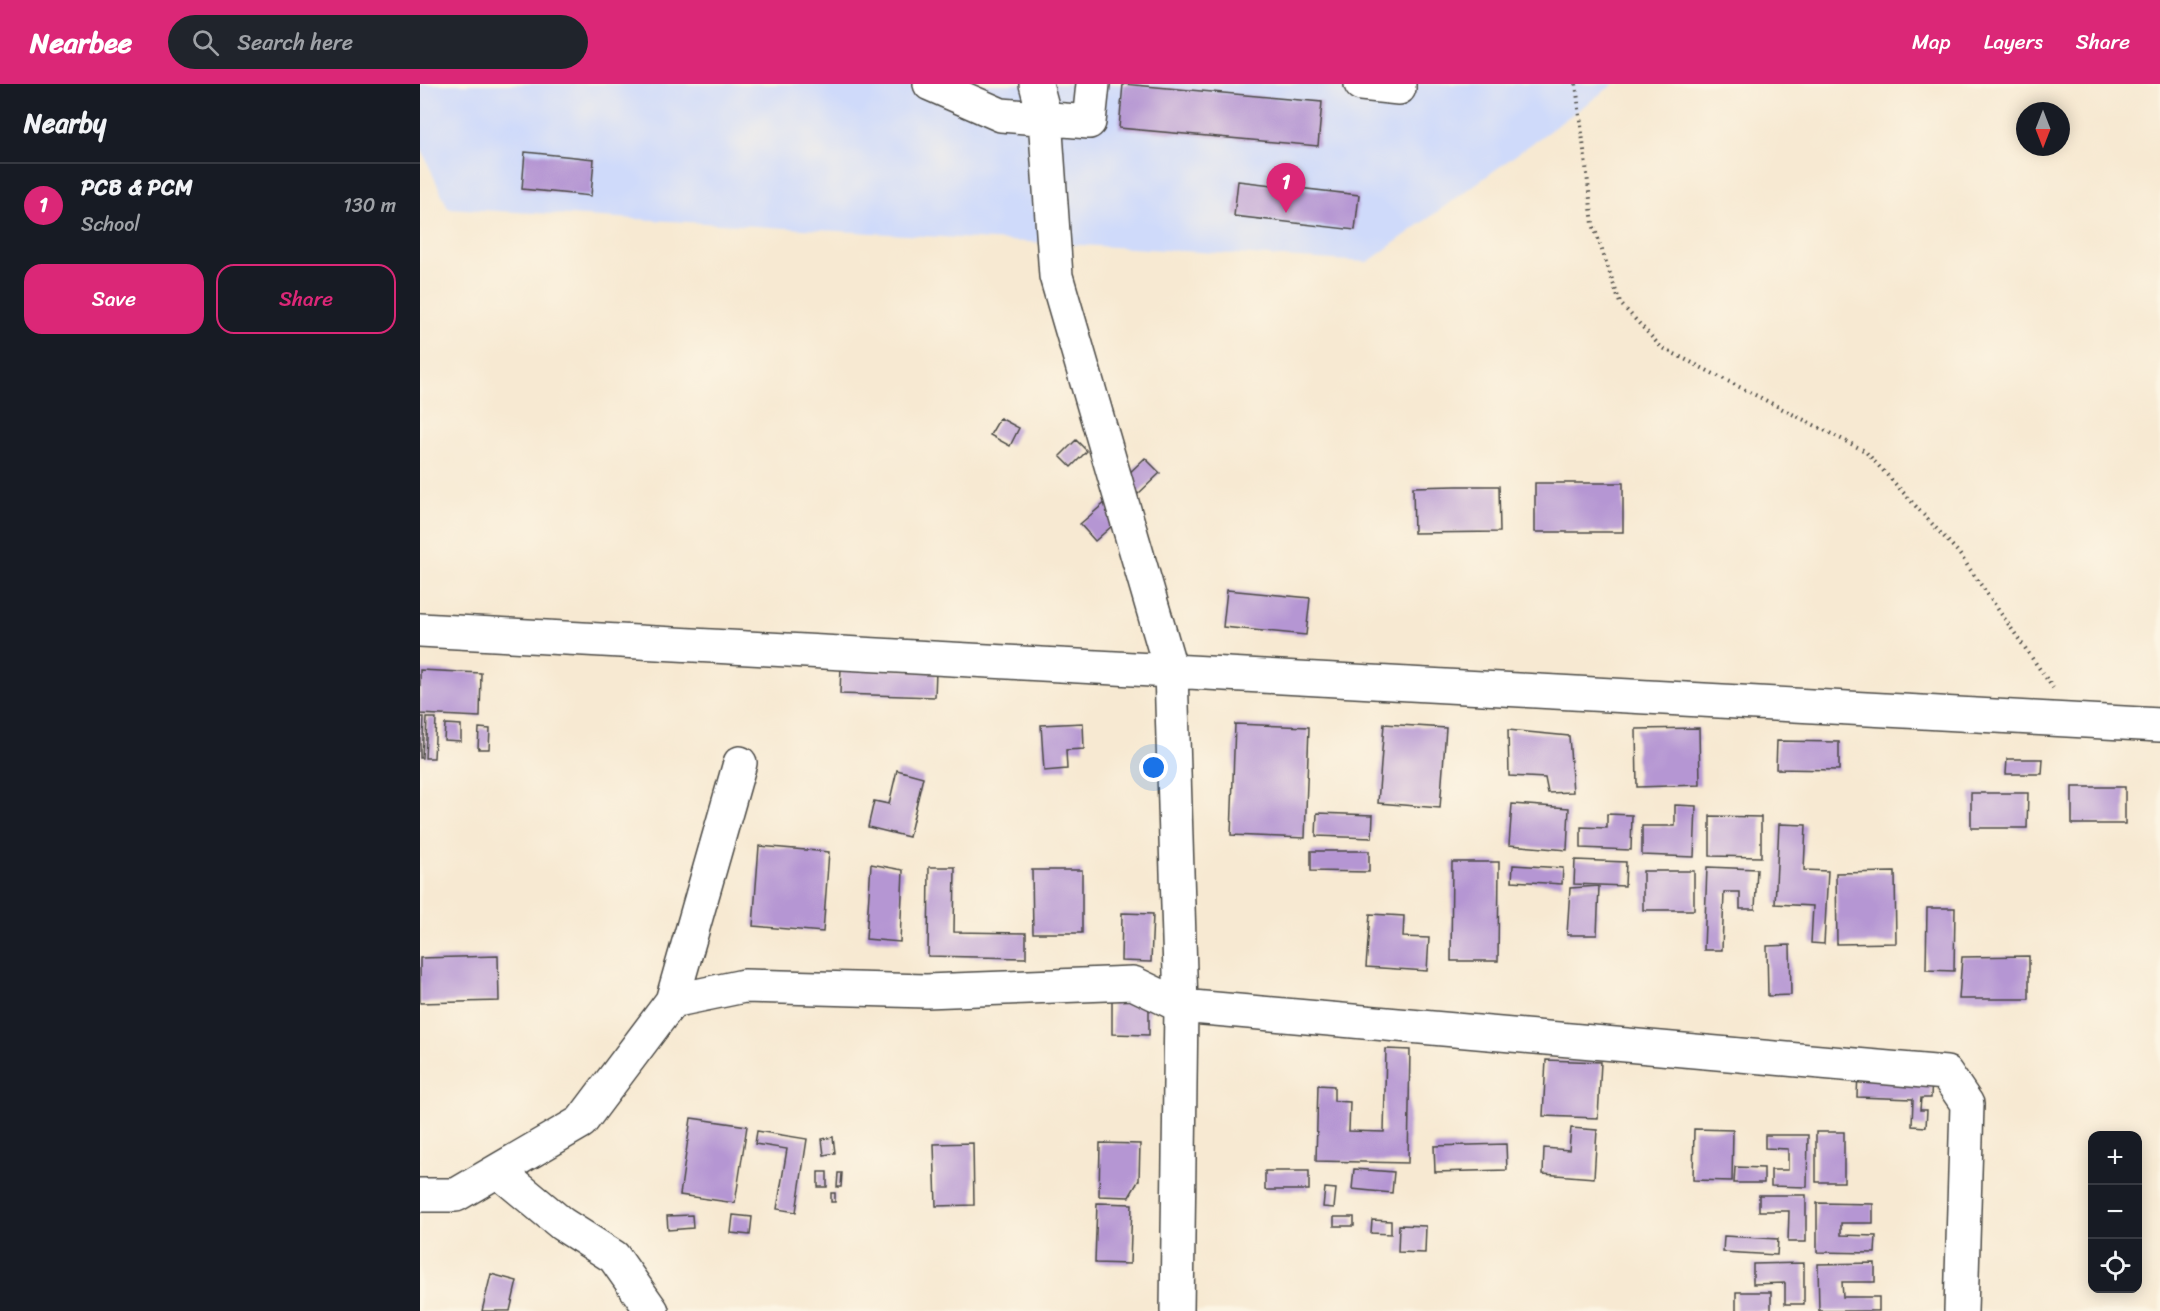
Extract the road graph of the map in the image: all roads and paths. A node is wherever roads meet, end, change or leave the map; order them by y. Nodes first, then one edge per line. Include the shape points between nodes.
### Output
1 (930, 84) edge
2 (1036, 84) edge
3 (1093, 84) edge
4 (1361, 84) edge
5 (1399, 84) edge
6 (1576, 84) edge
7 (1045, 118) junction
8 (420, 630) edge
9 (1172, 671) junction
10 (2076, 720) junction
11 (2160, 725) edge
12 (740, 763) dead end
13 (672, 1001) junction
14 (1181, 1006) junction
15 (498, 1171) junction
16 (420, 1195) edge
17 (652, 1311) edge
18 (1177, 1311) edge
19 (1961, 1311) edge

1 - 7 street via 1001,115
2 - 7 street
3 - 7 street via 1089,122
4 - 5 street via 1399,88
6 - 10 path via 1593,224 1620,303 1661,347 1865,451 1958,552
7 - 9 street via 1056,276
8 - 9 street
9 - 10 street
9 - 14 street
10 - 11 street
12 - 13 street
13 - 14 street via 744,986 926,991 1133,983
13 - 15 street via 581,1122
14 - 18 street
14 - 19 street via 1946,1073 1967,1104
15 - 16 street via 456,1195
15 - 17 street via 562,1224 614,1257

